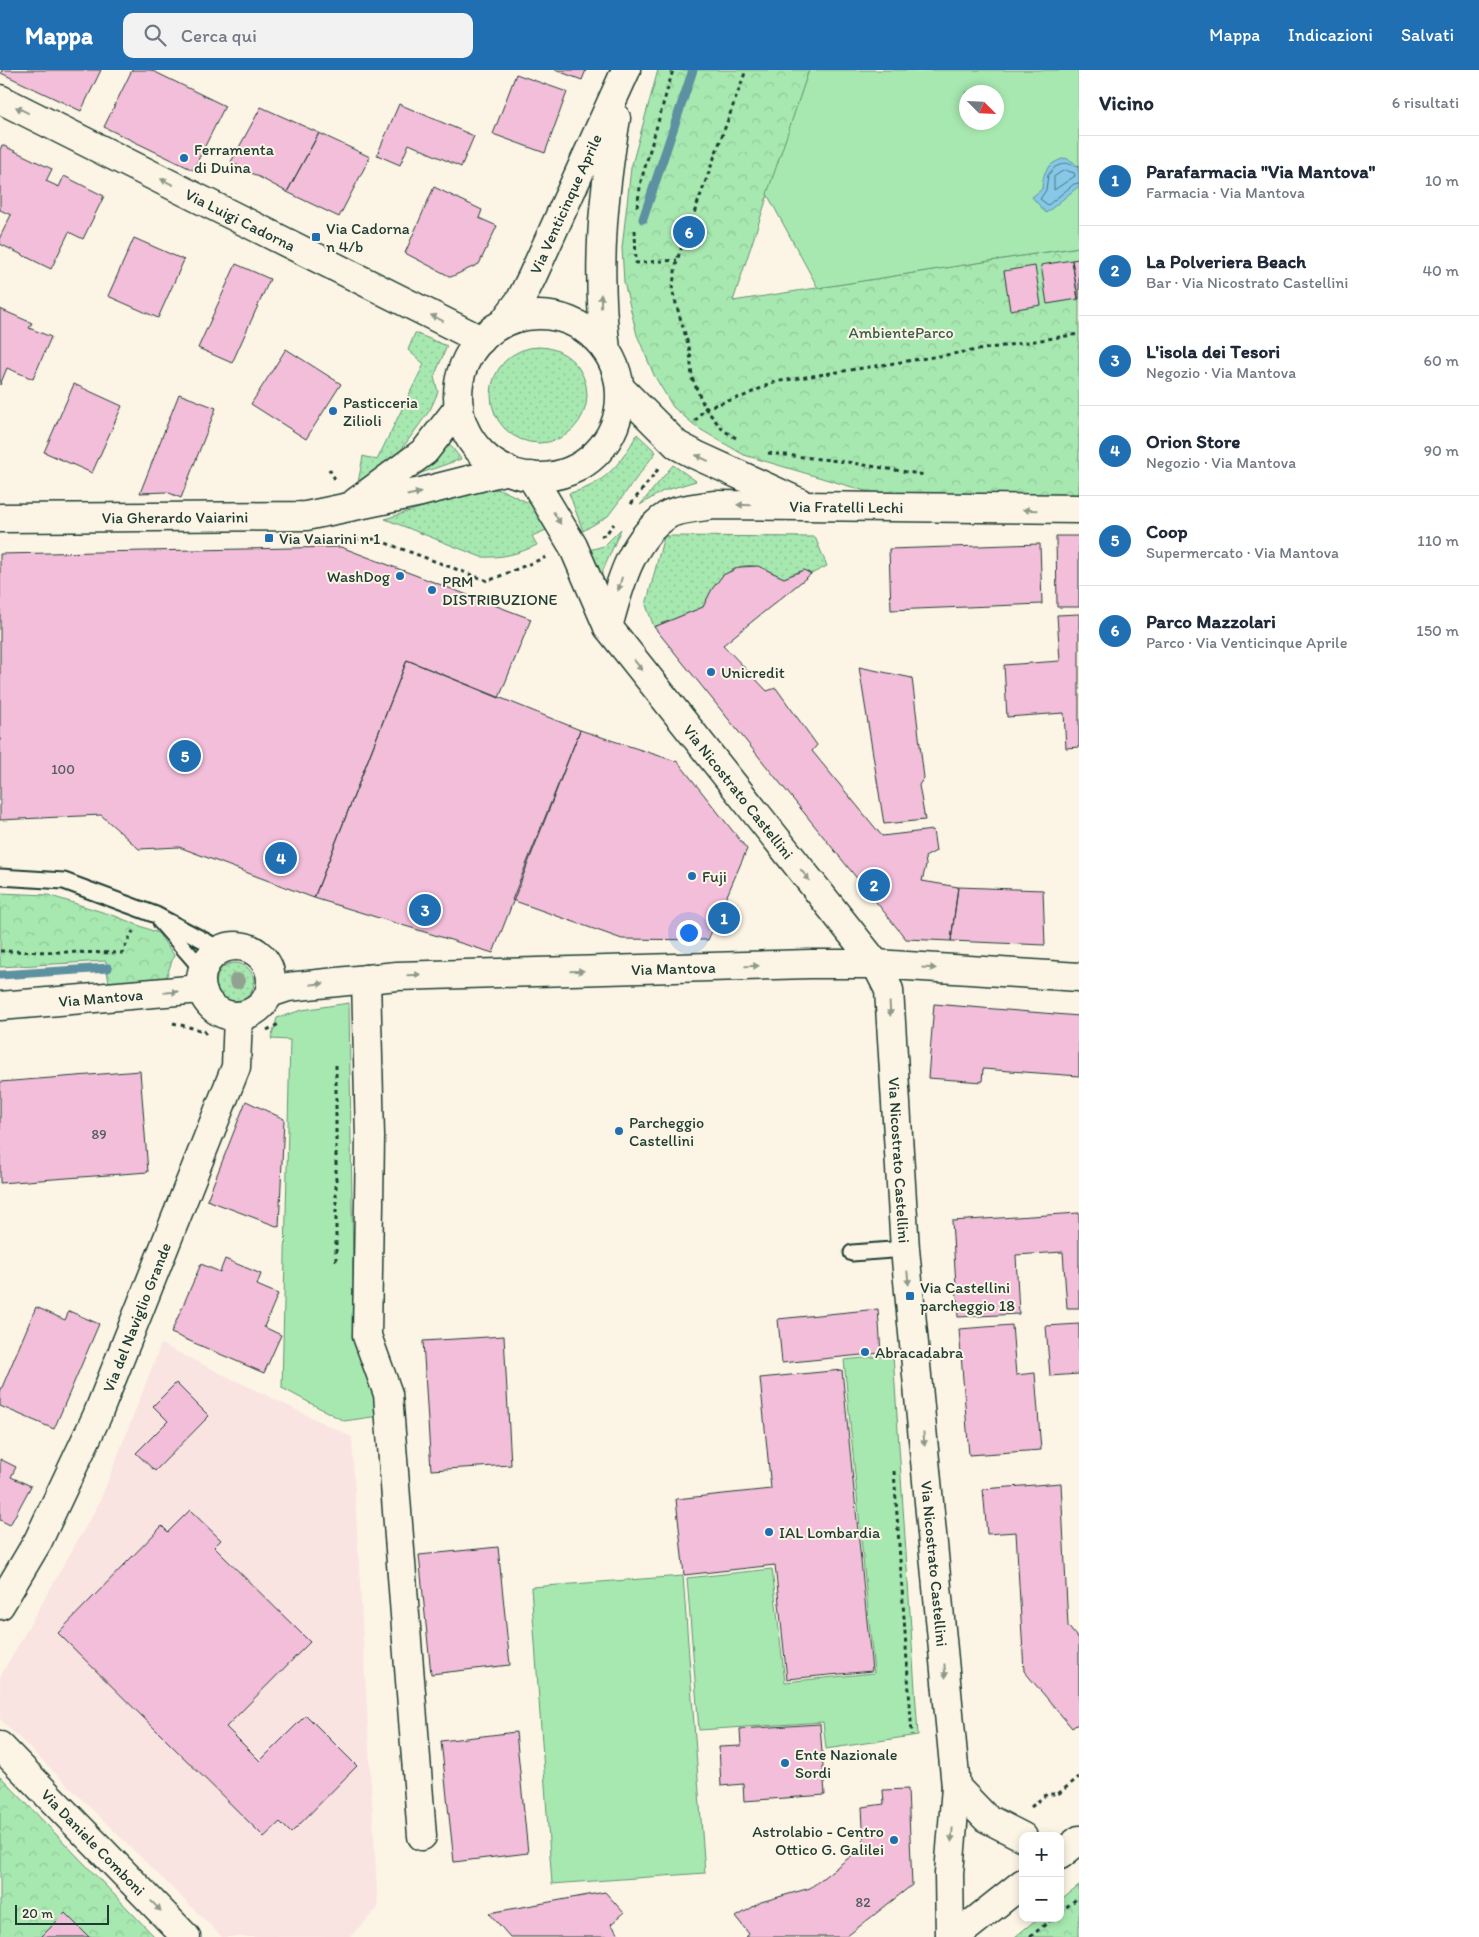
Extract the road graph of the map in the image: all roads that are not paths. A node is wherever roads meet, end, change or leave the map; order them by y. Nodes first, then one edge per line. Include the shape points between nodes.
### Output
1 (624, 76) edge
2 (0, 100) edge
3 (502, 324) junction
4 (481, 340) junction
5 (606, 350) junction
6 (620, 388) junction
7 (459, 407) junction
8 (520, 473) junction
9 (810, 507) junction
10 (349, 508) junction
11 (1079, 509) edge
12 (0, 518) edge
13 (608, 627) junction
14 (0, 878) edge
15 (156, 915) junction
16 (220, 949) junction
17 (876, 964) junction
18 (1079, 977) edge
19 (201, 979) junction
20 (366, 979) junction
21 (270, 993) junction
22 (0, 1006) edge
23 (238, 1017) junction
24 (905, 1249) junction
25 (852, 1253) dead end
26 (0, 1605) edge
27 (0, 1746) edge
28 (956, 1787) junction
29 (1019, 1834) edge
30 (422, 1836) dead end
31 (1019, 1886) edge
32 (186, 1937) edge
33 (950, 1937) edge
34 (955, 1937) edge

1 - 3 main road, Via Venticinque Aprile via 532,277 521,299
5 -> 1 main road, Via Venticinque Aprile via 601,306 604,189
4 -> 2 main road, Via Luigi Cadorna
3 - 4 main road
3 - 5 main road via 526,316 556,316 586,328
4 - 7 main road via 462,371
5 - 6 main road
6 - 8 main road via 614,428 589,460 552,476
9 -> 6 main road, Via Fratelli Lechi via 677,445
7 - 8 main road via 464,427 475,445 490,460
7 - 10 main road, Via Gherardo Vaiarini via 425,452
10 -> 8 main road, Via Gherardo Vaiarini
8 -> 13 main road, Via Nicostrato Castellini via 573,546
11 -> 9 main road, Via Fratelli Lechi
9 -> 13 main road via 714,504 669,514 640,542 622,576
10 - 12 main road, Via Gherardo Vaiarini via 306,516
13 -> 17 main road, Via Nicostrato Castellini
14 - 15 lane via 64,881
15 - 16 lane
15 - 19 lane
16 - 19 main road via 212,954
16 - 21 main road via 233,945 247,947 259,954 268,965 272,979
17 -> 18 main road, Via Mantova
20 -> 17 main road, Via Mantova via 416,975
17 -> 24 main road, Via Nicostrato Castellini via 889,990
22 -> 19 main road, Via Mantova
19 - 23 main road via 206,1001 226,1016
21 -> 20 main road, Via Mantova via 288,987
20 - 30 main road via 370,1137 367,1336 388,1394
21 - 23 main road via 252,1013
23 - 26 main road, Via del Naviglio Grande via 236,1067 97,1416 38,1541
24 - 25 lane
24 -> 28 main road, Via Nicostrato Castellini
27 -> 32 main road, Via Daniele Comboni
28 - 29 main road via 986,1818
28 -> 33 main road, Via Nicostrato Castellini via 949,1873
31 - 34 main road

